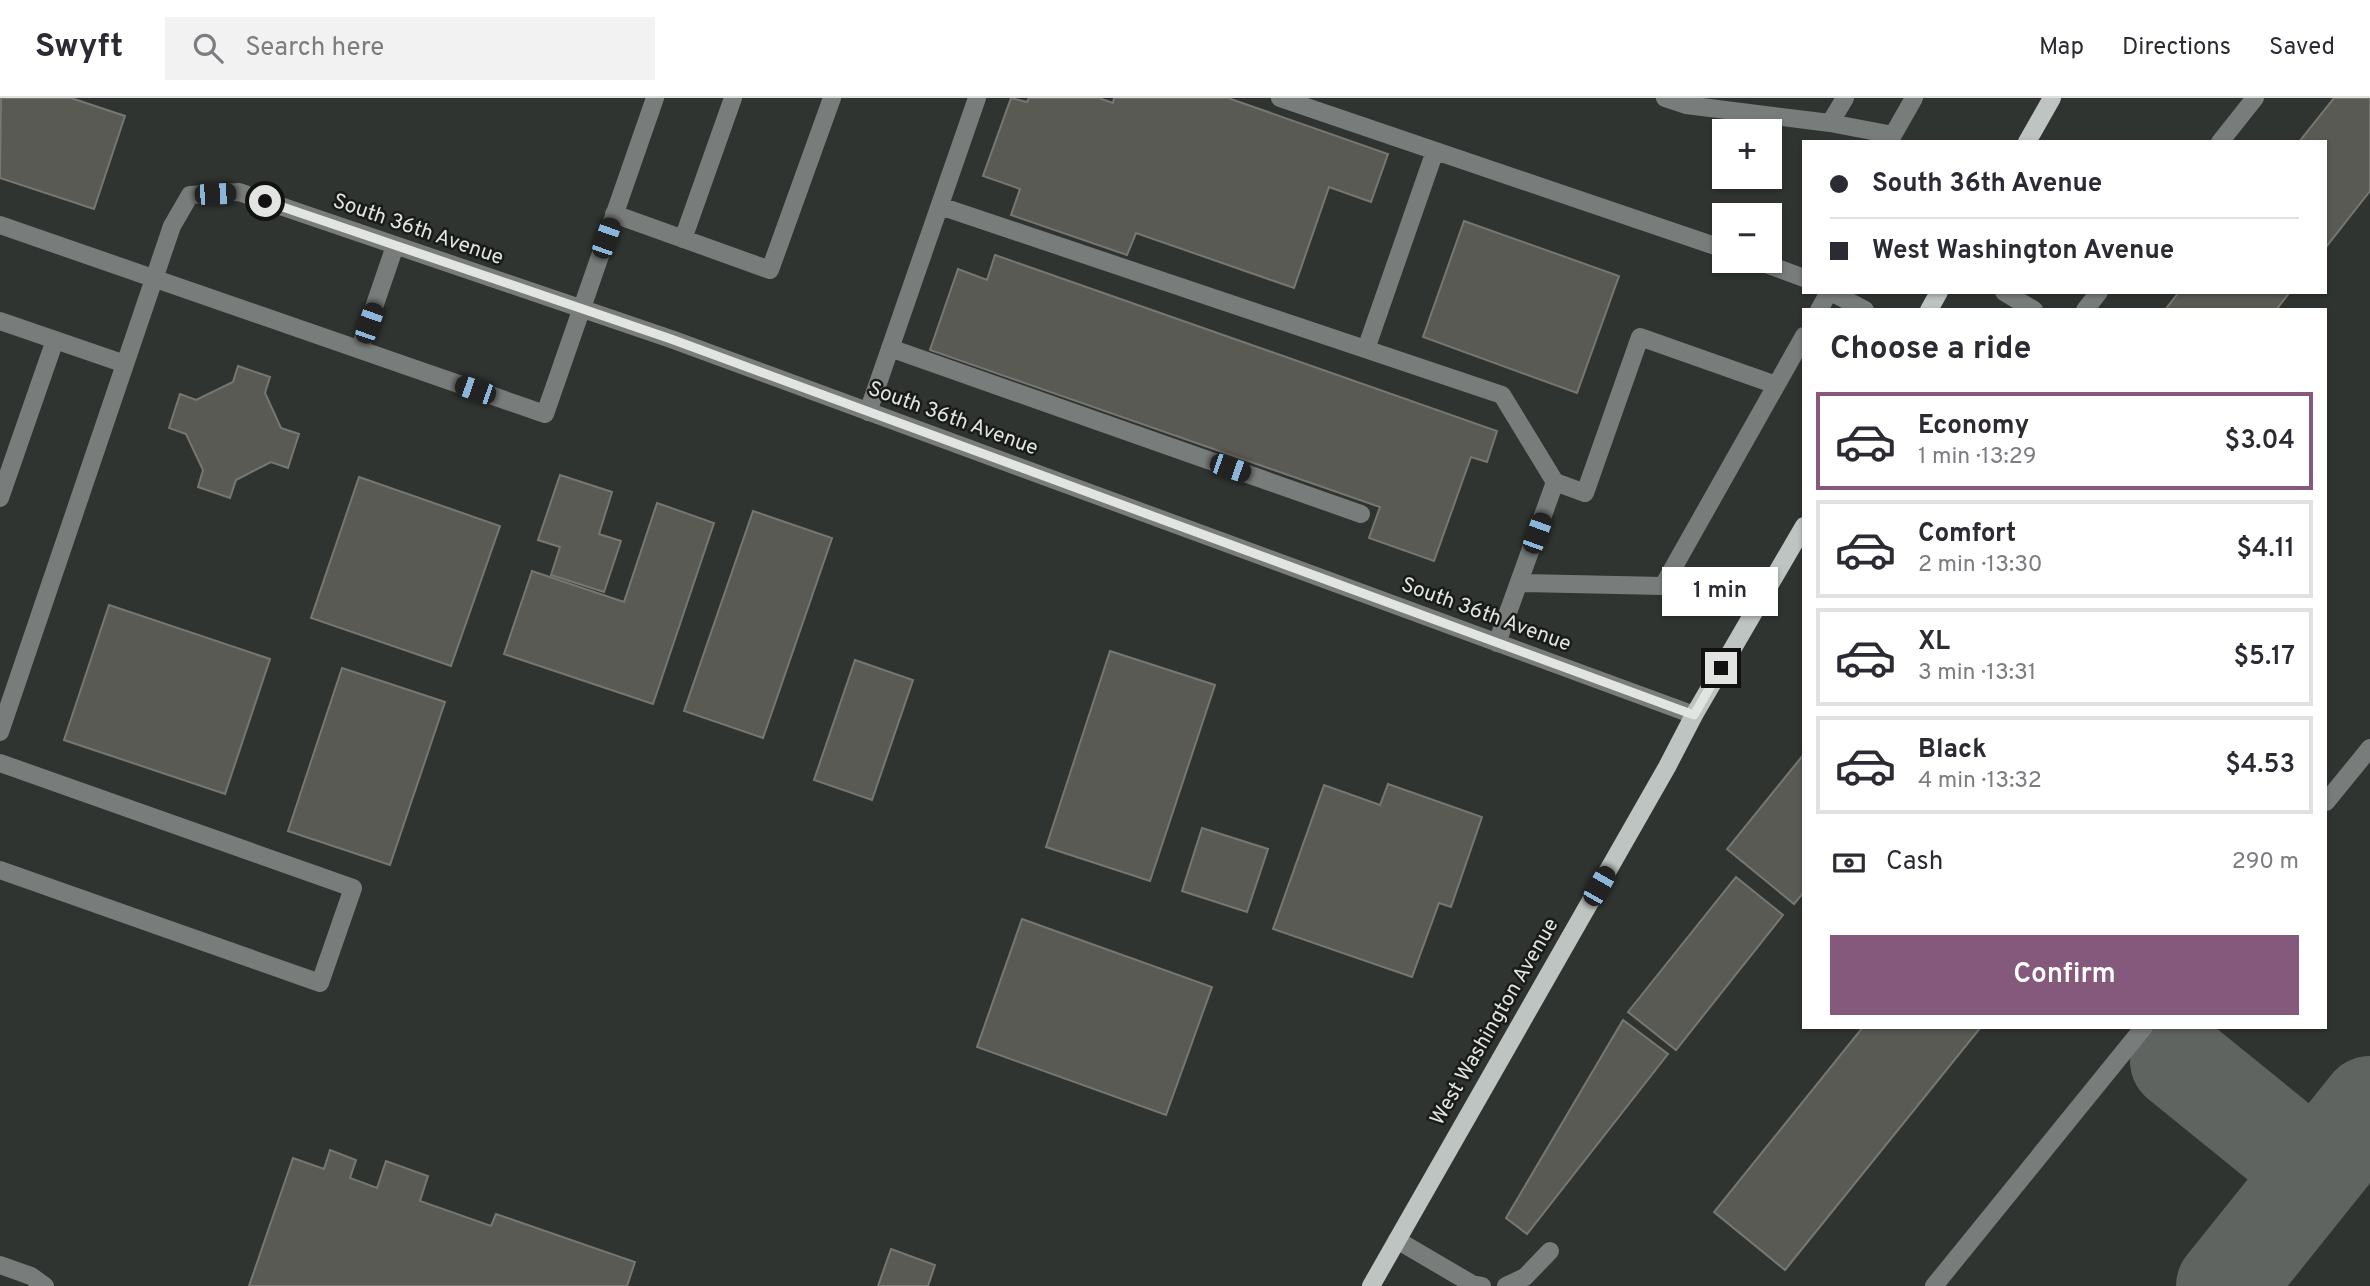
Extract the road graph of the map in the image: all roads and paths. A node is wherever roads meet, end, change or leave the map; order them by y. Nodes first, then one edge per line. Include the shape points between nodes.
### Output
1 (655, 98) edge
2 (733, 98) edge
3 (832, 98) edge
4 (977, 98) edge
5 (1280, 98) edge
6 (1665, 98) edge
7 (1845, 98) edge
8 (1914, 98) edge
9 (2052, 98) edge
10 (2255, 98) edge
11 (1830, 123) junction
12 (2028, 140) edge
13 (2222, 140) edge
14 (1435, 151) junction
15 (940, 206) junction
16 (614, 214) junction
17 (0, 225) edge
18 (683, 239) junction
19 (1712, 245) edge
20 (396, 246) junction
21 (1782, 270) edge
22 (1802, 277) edge
23 (154, 278) junction
24 (1834, 294) edge
25 (2007, 294) edge
26 (2097, 294) edge
27 (1861, 308) edge
28 (2031, 308) edge
29 (2087, 308) edge
30 (582, 309) junction
31 (0, 321) edge
32 (54, 340) junction
33 (1802, 340) edge
34 (359, 348) junction
35 (890, 348) junction
36 (1366, 349) junction
37 (125, 364) junction
38 (1776, 385) junction
39 (868, 412) junction
40 (1555, 482) junction
41 (0, 498) edge
42 (1361, 514) dead end
43 (1802, 529) edge
44 (1519, 583) junction
45 (1497, 643) junction
46 (3, 711) edge
47 (1694, 715) junction
48 (0, 732) edge
49 (2370, 748) edge
50 (0, 763) edge
51 (2327, 801) edge
52 (0, 870) edge
53 (2142, 1029) edge
54 (1397, 1240) junction
55 (1550, 1251) dead end
56 (0, 1265) edge
57 (46, 1286) edge
58 (1371, 1286) edge
59 (1482, 1286) edge
60 (1506, 1286) edge
61 (1934, 1286) edge

1 - 16 street
2 - 18 street
3 - 18 street via 770,270
4 - 15 street
5 - 14 street
6 - 11 street via 1686,105
7 - 11 street
8 - 11 street via 1893,135
9 - 12 main road
10 - 13 street
14 - 19 street
14 - 36 street
15 - 35 street
15 - 36 street
16 - 18 street
16 - 30 street
17 - 23 street
20 - 23 street, South 36th Avenue via 239,192 190,195 172,226
20 - 30 street, South 36th Avenue
20 - 34 street
21 - 22 street
23 - 34 street
23 - 37 street
24 - 27 street
25 - 28 street
26 - 29 street
30 - 34 street via 545,414
30 - 39 street, South 36th Avenue
31 - 32 street
32 - 37 street
32 - 41 street
33 - 38 street
35 - 39 street
35 - 42 street
36 - 40 street via 1502,395
37 - 46 street
38 - 40 street via 1640,337 1585,493
38 - 44 street via 1663,586
39 - 45 street, South 36th Avenue
40 - 44 street
43 - 47 main road, West Washington Avenue
44 - 45 street
45 - 47 street, South 36th Avenue
46 - 48 street
47 - 54 main road, West Washington Avenue
49 - 51 street
50 - 52 street via 353,888 320,983
53 - 61 street
54 - 58 main road, West Washington Avenue
54 - 59 street
55 - 60 street via 1525,1277
56 - 57 street

